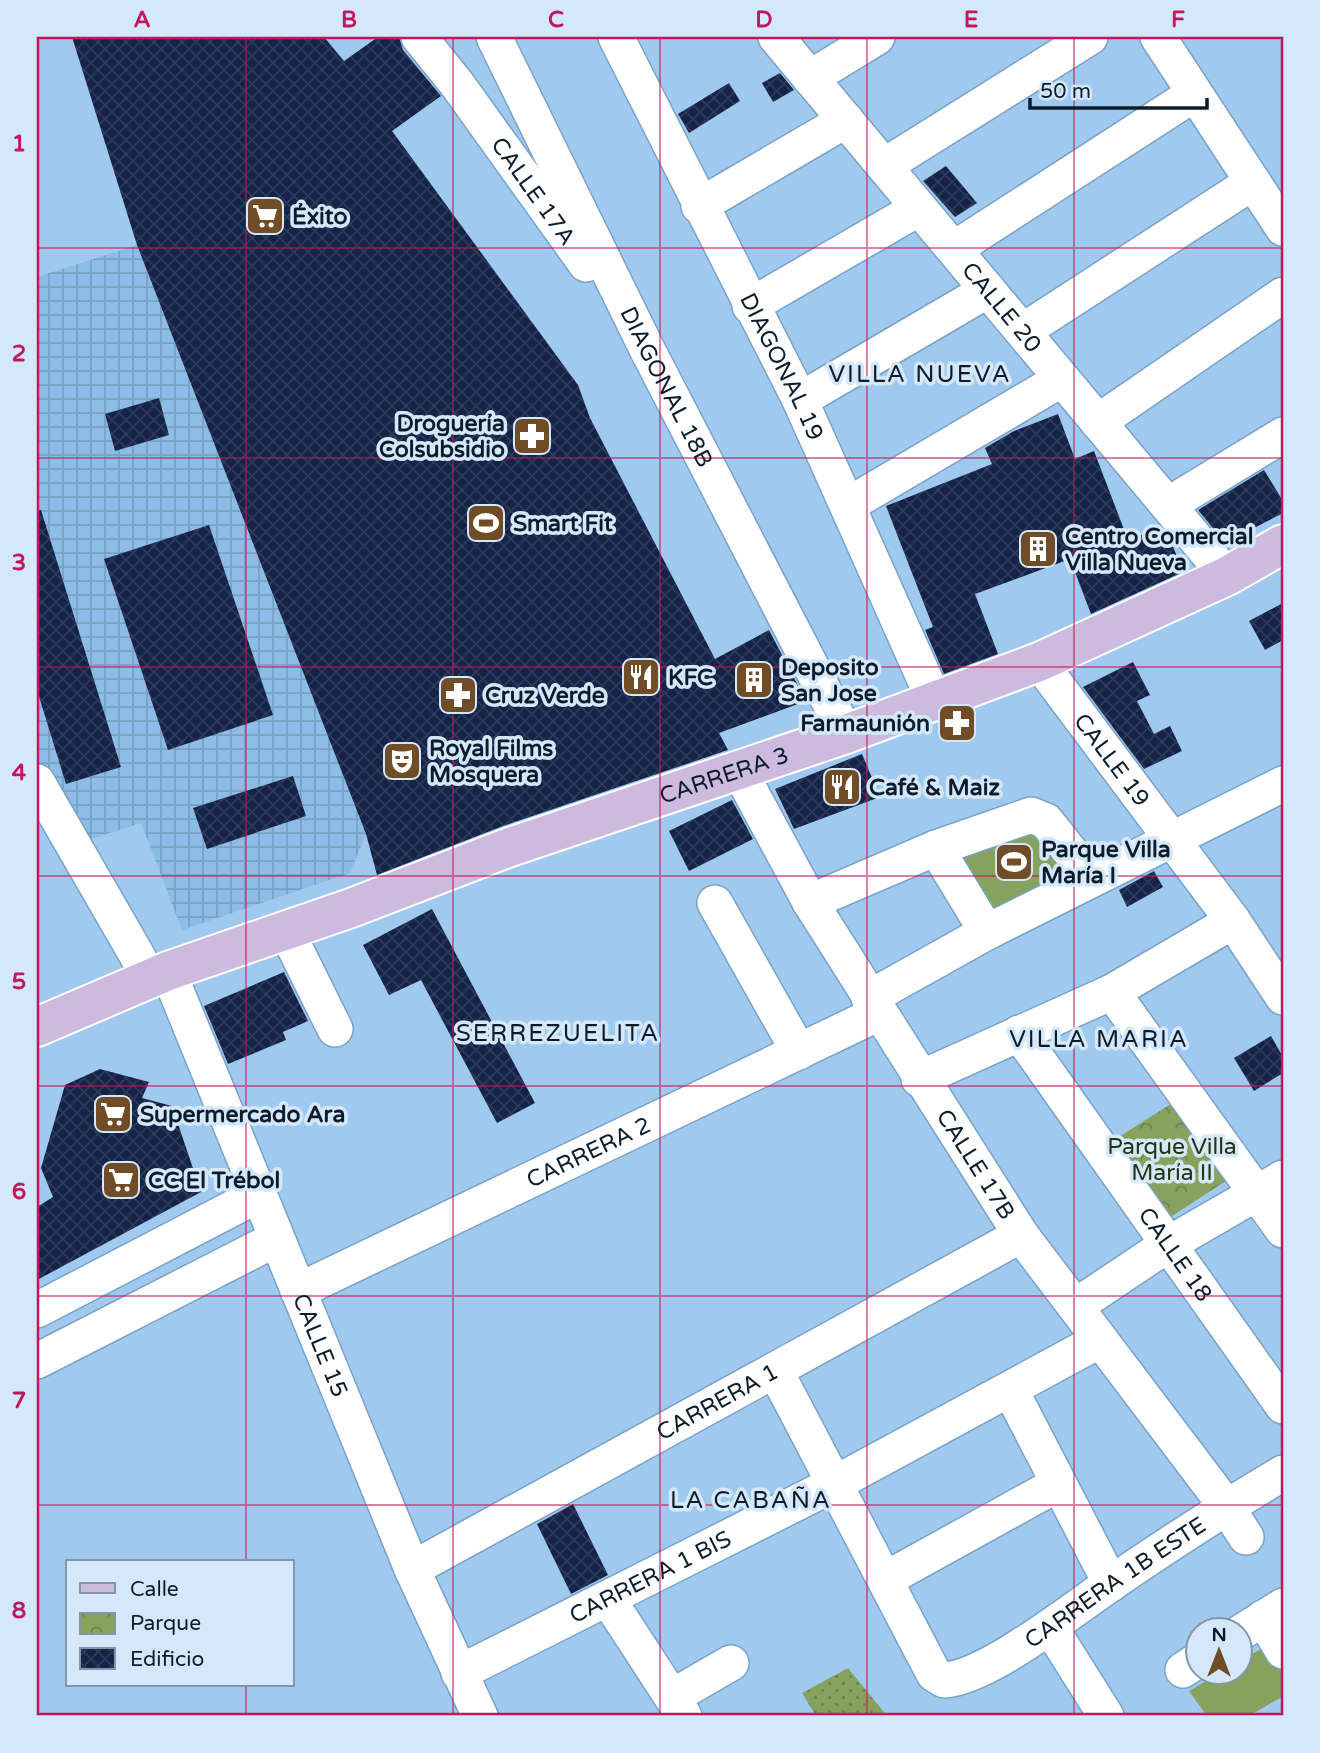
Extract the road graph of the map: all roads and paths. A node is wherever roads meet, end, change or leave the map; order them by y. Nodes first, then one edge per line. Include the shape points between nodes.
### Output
1 (419, 37) edge
2 (494, 37) edge
3 (617, 37) edge
4 (776, 37) edge
5 (877, 37) edge
6 (1090, 37) edge
7 (1158, 37) edge
8 (810, 78) junction
9 (1194, 93) junction
10 (846, 120) junction
11 (884, 166) junction
12 (1253, 182) junction
13 (699, 206) junction
14 (919, 208) junction
15 (1283, 228) edge
16 (954, 249) junction
17 (988, 290) junction
18 (1283, 295) edge
19 (750, 306) junction
20 (1023, 331) junction
21 (647, 349) junction
22 (1062, 379) junction
23 (800, 400) junction
24 (1098, 422) junction
25 (1283, 435) edge
26 (848, 505) junction
27 (1168, 505) junction
28 (1283, 544) edge
29 (1227, 576) junction
30 (1039, 662) junction
31 (935, 702) junction
32 (846, 734) junction
33 (740, 772) junction
34 (37, 782) edge
35 (1283, 783) edge
36 (1172, 840) junction
37 (936, 848) junction
38 (1092, 879) junction
39 (810, 902) junction
40 (715, 903) dead end
41 (1233, 921) junction
42 (286, 930) junction
43 (987, 932) junction
44 (159, 975) junction
45 (1278, 977) edge
46 (1112, 992) junction
47 (874, 1006) junction
48 (37, 1027) edge
49 (335, 1029) dead end
50 (1019, 1033) junction
51 (799, 1052) junction
52 (919, 1079) junction
53 (1270, 1186) edge
54 (258, 1195) junction
55 (1283, 1230) edge
56 (1021, 1235) junction
57 (276, 1238) junction
58 (1167, 1245) junction
59 (298, 1291) junction
60 (1076, 1306) junction
61 (37, 1310) edge
62 (1100, 1340) junction
63 (37, 1361) edge
64 (776, 1372) junction
65 (1010, 1389) junction
66 (1283, 1406) edge
67 (1283, 1472) edge
68 (836, 1483) junction
69 (1058, 1484) junction
70 (1226, 1506) junction
71 (1245, 1537) dead end
72 (412, 1569) junction
73 (886, 1579) junction
74 (1111, 1584) junction
75 (608, 1600) junction
76 (1262, 1619) edge
77 (1050, 1627) junction
78 (1283, 1651) edge
79 (731, 1663) dead end
80 (459, 1674) junction
81 (678, 1707) edge
82 (1104, 1715) edge
83 (480, 1716) edge

1 - 21 street, CALLE 17A
2 - 21 street, DIAGONAL 18B
3 - 13 street, DIAGONAL 19
4 - 8 street, CALLE 20
5 - 8 street
6 - 11 street
7 - 9 street
8 - 10 street, CALLE 20
9 - 12 street
9 - 16 street
10 - 11 street, CALLE 20
10 - 13 street
11 - 14 street, CALLE 20
12 - 15 street
12 - 20 street
13 - 19 street, DIAGONAL 19
14 - 16 street, CALLE 20
14 - 19 street
16 - 17 street, CALLE 20
17 - 20 street, CALLE 20
17 - 23 street
18 - 24 street
19 - 23 street, DIAGONAL 19
20 - 22 street, CALLE 20
21 - 32 street, DIAGONAL 18B
22 - 24 street, CALLE 20
22 - 26 street
23 - 26 street, DIAGONAL 19
24 - 27 street, CALLE 20
25 - 27 street
26 - 31 street, DIAGONAL 19
27 - 29 street, CALLE 20
28 - 29 main road, CARRERA 3
29 - 30 main road, CARRERA 3
30 - 31 main road, CARRERA 3
30 - 36 street, CALLE 19
31 - 32 main road, CARRERA 3
32 - 33 main road, CARRERA 3
33 - 39 street, CALLE 17B
33 - 42 main road, CARRERA 3 via 510,847
34 - 44 street, CALLE 15
35 - 36 street, CARRERA 2
36 - 38 street, CARRERA 2
36 - 41 street, CALLE 19
37 - 38 street via 1031,814 1038,816
37 - 39 street
37 - 43 street
38 - 43 street, CARRERA 2
39 - 47 street, CALLE 17B
40 - 51 street
41 - 45 street, CALLE 19
41 - 46 street
42 - 44 main road, CARRERA 3
42 - 49 street
43 - 47 street, CARRERA 2
44 - 48 main road, CARRERA 3
44 - 54 street, CALLE 15
46 - 50 street
46 - 53 street
47 - 51 street, CARRERA 2
47 - 52 street, CALLE 17B
50 - 52 street
50 - 58 street, CALLE 18
51 - 59 street, CARRERA 2
52 - 56 street, CALLE 17B
53 - 55 street
53 - 58 street
54 - 57 street, CALLE 15
54 - 61 street
56 - 60 street, CALLE 17B
56 - 64 street, CARRERA 1
57 - 59 street, CALLE 15
57 - 63 street
58 - 60 street
58 - 66 street, CALLE 18
59 - 72 street, CALLE 15
60 - 62 street, CALLE 17B
62 - 65 street, CARRERA 1 BIS
62 - 70 street, CALLE 17B
64 - 68 street
64 - 72 street, CARRERA 1
65 - 68 street, CARRERA 1 BIS
65 - 69 street
67 - 70 street, CARRERA 1B ESTE
68 - 73 street
68 - 75 street, CARRERA 1 BIS
69 - 73 street
69 - 74 street
70 - 71 street, CALLE 17B
70 - 74 street, CARRERA 1B ESTE
72 - 80 street, CALLE 15
73 - 77 street, CARRERA 1B ESTE via 934,1674 944,1680 967,1676
74 - 77 street, CARRERA 1B ESTE
75 - 80 street, CARRERA 1 BIS
75 - 81 street
76 - 78 street
77 - 82 street
79 - 81 street
80 - 83 street, CALLE 15

